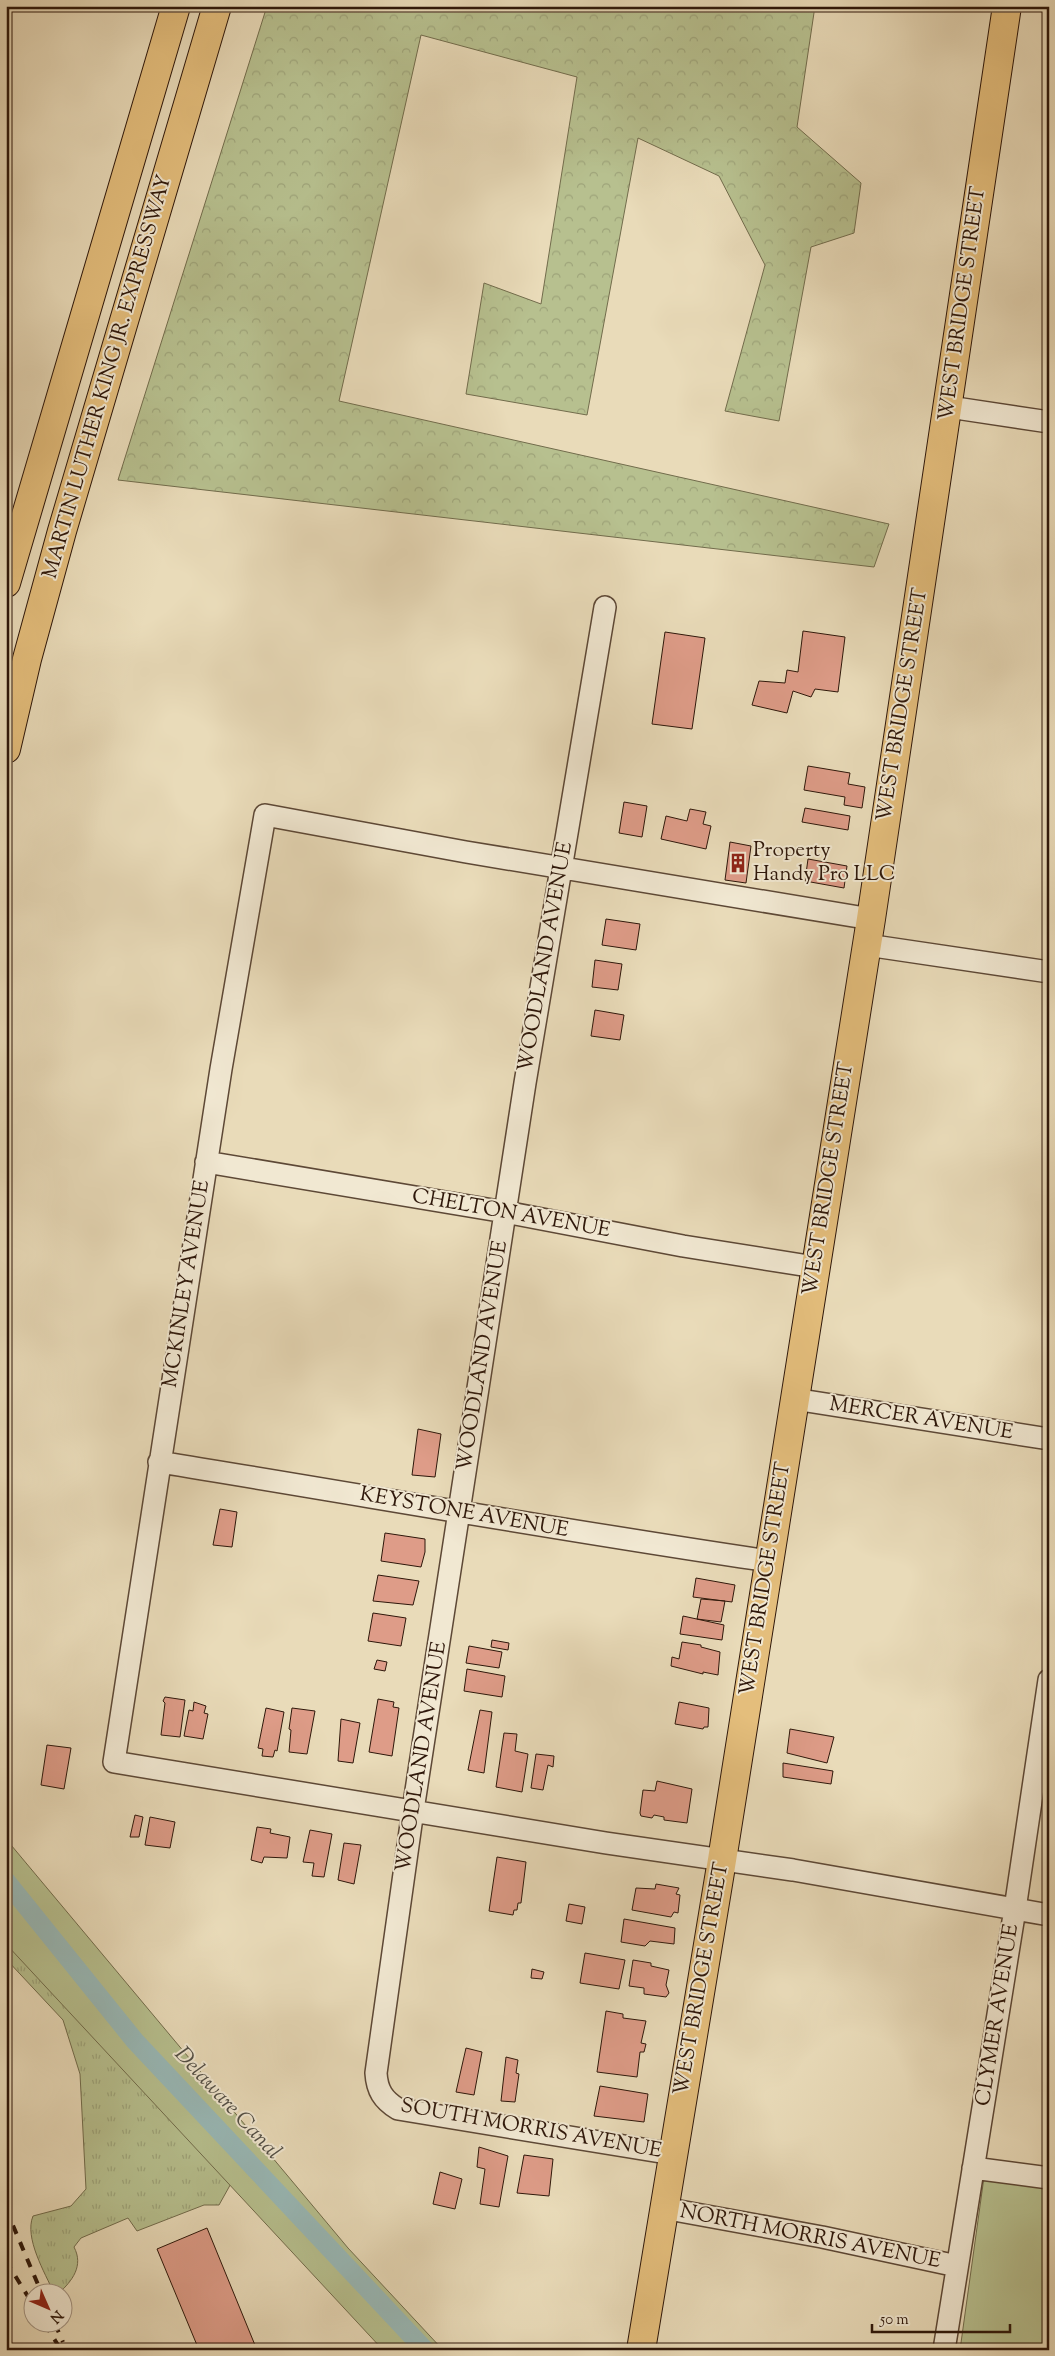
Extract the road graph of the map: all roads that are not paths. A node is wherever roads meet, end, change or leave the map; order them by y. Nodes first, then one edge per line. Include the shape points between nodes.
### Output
1 (176, 6) edge
2 (217, 6) edge
3 (1007, 6) edge
4 (948, 406) junction
5 (1049, 422) edge
6 (6, 583) edge
7 (604, 606) dead end
8 (6, 749) edge
9 (562, 867) junction
10 (871, 919) junction
11 (867, 945) junction
12 (1049, 972) edge
13 (206, 1162) junction
14 (505, 1212) junction
15 (815, 1267) junction
16 (794, 1399) junction
17 (1049, 1439) edge
18 (159, 1462) junction
19 (459, 1511) junction
20 (769, 1562) junction
21 (1049, 1680) edge
22 (413, 1810) junction
23 (722, 1860) junction
24 (1015, 1909) junction
25 (1049, 1915) edge
26 (390, 2104) joint
27 (673, 2154) junction
28 (973, 2168) junction
29 (1049, 2178) edge
30 (663, 2208) junction
31 (958, 2266) junction
32 (641, 2350) edge
33 (944, 2350) edge

1 - 6 main road, MARTIN LUTHER KING JR. EXPRESSWAY
2 - 8 main road, MARTIN LUTHER KING JR. EXPRESSWAY via 62,532
3 - 4 main road, WEST BRIDGE STREET
4 - 5 street
4 - 10 main road, WEST BRIDGE STREET
7 - 9 street, WOODLAND AVENUE
9 - 10 street
9 - 13 street, MCKINLEY AVENUE via 264,816
9 - 14 street, WOODLAND AVENUE
10 - 11 main road, WEST BRIDGE STREET
11 - 12 street
11 - 15 main road, WEST BRIDGE STREET
13 - 14 street, CHELTON AVENUE
13 - 18 street, MCKINLEY AVENUE
14 - 15 street, CHELTON AVENUE
14 - 19 street, WOODLAND AVENUE
15 - 16 main road, WEST BRIDGE STREET
16 - 17 street, MERCER AVENUE
16 - 20 main road, WEST BRIDGE STREET
18 - 19 street, KEYSTONE AVENUE
18 - 22 street, MCKINLEY AVENUE via 114,1762
19 - 20 street, KEYSTONE AVENUE
19 - 22 street, WOODLAND AVENUE
20 - 23 main road, WEST BRIDGE STREET
21 - 24 street, CLYMER AVENUE
22 - 23 street
22 - 26 street, WOODLAND AVENUE via 376,2073 377,2085
23 - 24 street
23 - 27 main road, WEST BRIDGE STREET
24 - 25 street
24 - 28 street, CLYMER AVENUE
26 - 27 street, SOUTH MORRIS AVENUE via 398,2109
27 - 30 main road, WEST BRIDGE STREET
28 - 29 street
28 - 31 street, CLYMER AVENUE
30 - 31 street, NORTH MORRIS AVENUE
30 - 32 main road, WEST BRIDGE STREET
31 - 33 street, CLYMER AVENUE

